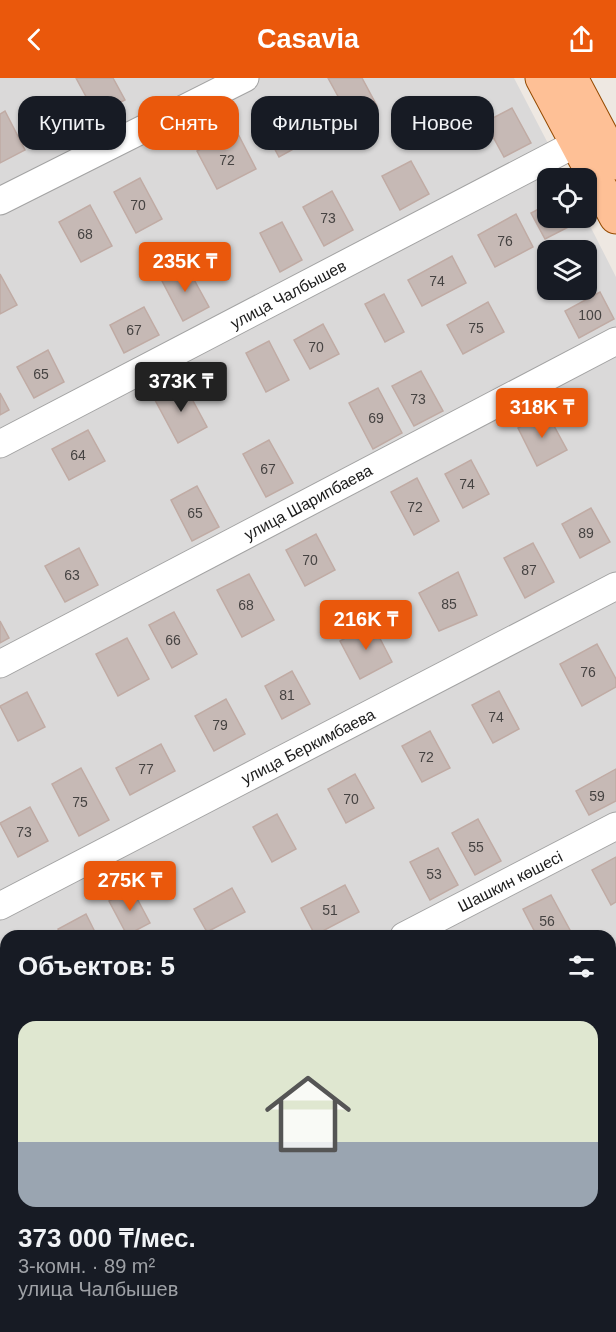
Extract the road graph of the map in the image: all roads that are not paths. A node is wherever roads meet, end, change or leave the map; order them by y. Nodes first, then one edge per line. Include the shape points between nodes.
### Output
1 (245, 78) edge
2 (542, 78) edge
3 (571, 78) edge
4 (577, 143) junction
5 (616, 163) edge
6 (0, 201) edge
7 (616, 217) edge
8 (616, 341) edge
9 (0, 444) edge
10 (616, 586) edge
11 (0, 664) edge
12 (616, 826) edge
13 (0, 906) edge
14 (416, 930) edge

1 - 6 street
2 - 4 main road
3 - 5 main road
4 - 7 main road
4 - 9 street, улица Чалбышев
8 - 11 street, улица Шарипбаева
10 - 13 street, улица Беркимбаева
12 - 14 street, Шашкин көшесі

